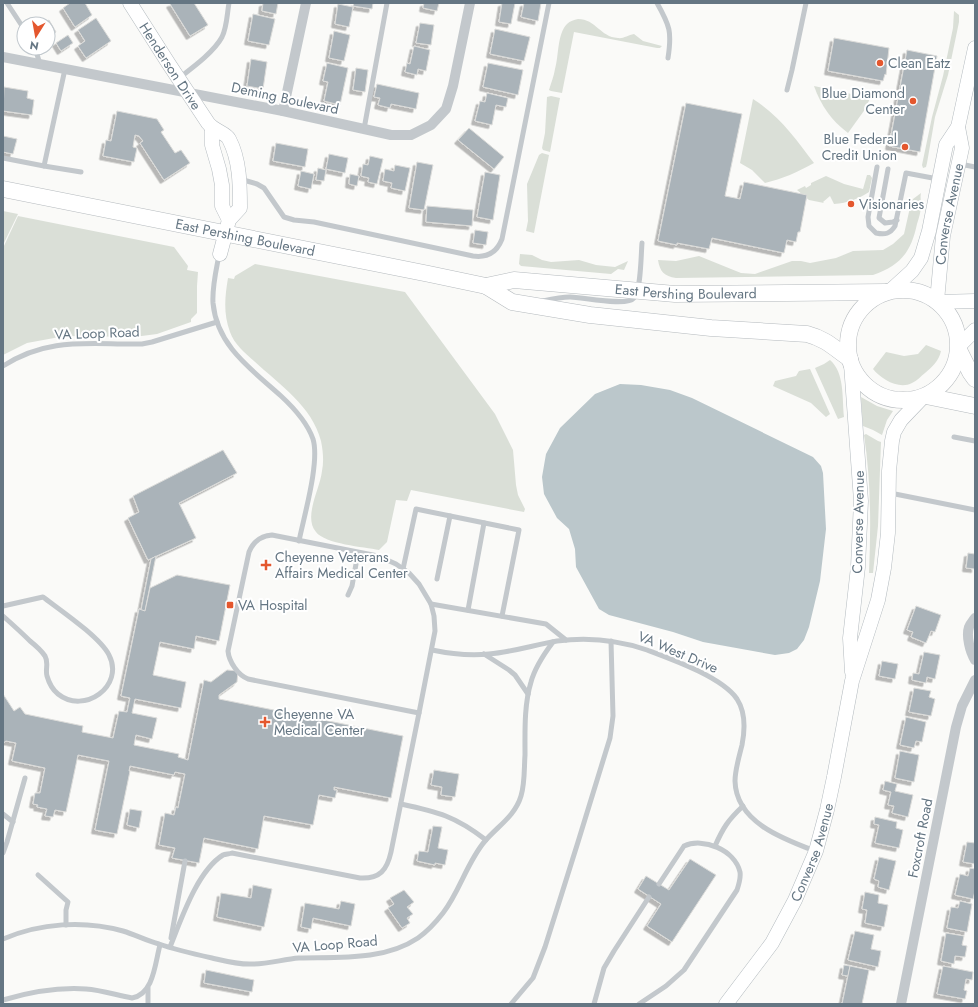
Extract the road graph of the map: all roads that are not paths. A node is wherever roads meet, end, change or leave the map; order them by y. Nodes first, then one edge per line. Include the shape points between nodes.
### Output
1 (7, 3) edge
2 (130, 3) edge
3 (229, 3) edge
4 (306, 3) edge
5 (387, 3) edge
6 (470, 3) edge
7 (549, 3) edge
8 (657, 3) edge
9 (806, 3) edge
10 (16, 17) edge
11 (975, 48) edge
12 (38, 56) edge
13 (3, 57) edge
14 (668, 58) dead end
15 (40, 64) junction
16 (65, 69) junction
17 (178, 79) junction
18 (972, 79) edge
19 (786, 90) dead end
20 (187, 92) junction
21 (283, 111) junction
22 (958, 127) junction
23 (212, 128) junction
24 (364, 129) junction
25 (3, 158) edge
26 (959, 164) junction
27 (44, 166) junction
28 (877, 167) dead end
29 (975, 167) edge
30 (888, 169) dead end
31 (81, 172) dead end
32 (239, 179) junction
33 (939, 179) junction
34 (3, 188) edge
35 (897, 220) junction
36 (227, 227) junction
37 (642, 243) dead end
38 (220, 254) joint
39 (486, 286) junction
40 (638, 291) junction
41 (888, 292) junction
42 (938, 301) junction
43 (975, 301) edge
44 (530, 305) junction
45 (217, 322) junction
46 (975, 330) edge
47 (959, 348) junction
48 (850, 362) junction
49 (3, 366) edge
50 (975, 378) edge
51 (925, 396) junction
52 (975, 406) edge
53 (954, 437) dead end
54 (975, 441) edge
55 (889, 492) junction
56 (975, 510) edge
57 (450, 516) junction
58 (484, 523) junction
59 (299, 541) junction
60 (358, 552) junction
61 (403, 569) junction
62 (437, 579) dead end
63 (348, 595) dead end
64 (431, 604) junction
65 (3, 606) edge
66 (468, 610) junction
67 (3, 616) edge
68 (502, 616) junction
69 (975, 618) edge
70 (566, 640) junction
71 (611, 641) junction
72 (553, 642) junction
73 (432, 650) junction
74 (484, 654) junction
75 (975, 660) edge
76 (975, 680) edge
77 (852, 681) junction
78 (528, 694) junction
79 (419, 713) junction
80 (25, 778) dead end
81 (401, 804) junction
82 (743, 806) junction
83 (3, 814) edge
84 (13, 822) junction
85 (486, 840) junction
86 (715, 846) junction
87 (816, 851) junction
88 (3, 853) edge
89 (185, 860) dead end
90 (38, 875) dead end
91 (659, 884) dead end
92 (649, 896) dead end
93 (66, 925) junction
94 (3, 939) edge
95 (160, 944) junction
96 (170, 947) junction
97 (148, 988) junction
98 (3, 1000) edge
99 (148, 1004) edge
100 (511, 1004) edge
101 (594, 1004) edge
102 (638, 1004) edge
103 (726, 1004) edge
104 (901, 1004) edge

1 - 10 lane
2 - 17 main road, Henderson Drive
3 - 17 lane via 222,38 204,59
4 - 21 street
5 - 24 lane
6 - 24 street, Deming Boulevard via 446,109 431,125 411,135 391,135
7 - 32 lane via 502,239 498,248 490,254 473,256 290,219 282,215 264,188
8 - 14 lane via 667,18 670,33
9 - 19 lane
11 - 18 main road, Converse Avenue
12 - 15 lane
13 - 15 street, Deming Boulevard
15 - 16 street, Deming Boulevard
16 - 20 street, Deming Boulevard
16 - 27 lane
17 - 20 main road, Henderson Drive
18 - 22 main road, Converse Avenue
20 - 21 street, Deming Boulevard
20 - 23 main road, Henderson Drive
21 - 24 street, Deming Boulevard
22 - 26 main road, Converse Avenue via 962,148
22 - 33 main road, Converse Avenue via 946,145
23 - 32 main road, Henderson Drive via 228,137 234,151
23 - 36 main road via 212,145 219,169 222,206
25 - 27 lane
26 - 29 lane
26 - 42 main road, Converse Avenue via 943,236
27 - 31 lane
28 - 35 lane via 868,217 869,226 876,233 887,234 893,230
30 - 35 lane via 879,218 885,223
32 - 36 main road, Henderson Drive via 240,208
33 - 35 lane via 906,173
33 - 41 main road, Converse Avenue via 922,258 912,271
34 - 36 main road, East Pershing Boulevard
36 - 38 main road, Henderson Drive
36 - 39 main road, East Pershing Boulevard
37 - 40 lane
38 - 45 lane via 213,290
39 - 40 main road, East Pershing Boulevard via 514,280
39 - 44 main road, East Pershing Boulevard via 512,302
40 - 41 main road, East Pershing Boulevard via 675,294
40 - 44 lane via 630,301 569,297
41 - 42 main road, East Pershing Boulevard via 914,291
41 - 48 main road, East Pershing Boulevard via 865,304 852,324 848,336
42 - 43 main road
42 - 47 main road, East Pershing Boulevard via 953,321
44 - 48 main road, East Pershing Boulevard via 671,324 807,334 830,343
45 - 49 lane, VA Loop Road via 142,344 52,345 25,354
45 - 59 lane via 230,348 294,409 313,440 316,452 314,467
46 - 47 main road
47 - 50 main road, East Pershing Boulevard
47 - 51 main road, East Pershing Boulevard via 957,360 948,378
48 - 51 main road, East Pershing Boulevard via 862,383 881,396 902,401
48 - 77 main road, Converse Avenue via 861,502 858,567 850,638
51 - 52 main road, East Pershing Boulevard
51 - 55 main road, Converse Avenue via 901,420 894,432
53 - 54 lane
55 - 56 lane
55 - 77 main road, Converse Avenue via 886,558 882,581
57 - 58 lane
57 - 61 lane via 416,509
57 - 62 lane
58 - 66 lane
58 - 68 lane via 519,530
59 - 60 lane
59 - 79 lane via 272,535 265,536 251,546 228,651 230,660 241,676
60 - 61 lane via 385,559
60 - 63 lane
61 - 64 lane via 419,584
64 - 66 lane
64 - 73 lane via 435,631
65 - 67 lane via 43,597 104,647 112,667 111,678 106,688 99,696 78,702 58,694 47,676 48,665 43,653
66 - 68 lane
68 - 70 lane via 546,624
69 - 75 street via 970,627 969,640
70 - 71 lane, VA West Drive
70 - 72 lane, VA West Drive
71 - 82 lane, VA West Drive via 646,650 693,669 723,685 737,698 743,716 744,732 735,780
71 - 100 lane via 613,716 608,745 533,978
72 - 74 lane, VA West Drive
72 - 78 lane, VA Loop Road via 535,671
73 - 74 lane, VA West Drive via 454,654
73 - 79 lane
74 - 78 lane via 515,675
76 - 104 street, Foxcroft Road via 962,706 956,727
77 - 87 main road, Converse Avenue via 833,784
78 - 85 lane, VA Loop Road via 524,785 516,809
79 - 81 lane
80 - 84 lane
81 - 85 lane via 448,816 471,828
81 - 96 lane via 389,861 385,869 374,877 360,878 232,853 223,855 211,866 196,888
82 - 86 lane via 731,817
82 - 87 lane, VA West Drive via 770,830
83 - 84 lane
84 - 88 lane
85 - 96 lane, VA Loop Road via 444,912 420,937 401,947 347,957 296,958 250,964 212,958
86 - 91 lane via 690,843 684,846
86 - 102 lane via 736,863 740,871 737,890 684,970 666,986
87 - 103 main road, Converse Avenue via 795,900 772,943
89 - 96 lane
90 - 93 lane via 68,902
92 - 101 lane via 604,968
93 - 94 lane, VA Loop Road via 36,928
93 - 95 lane, VA Loop Road via 123,931
95 - 96 lane, VA Loop Road
95 - 97 lane
97 - 98 lane via 132,998 70,988 49,989
97 - 99 lane

